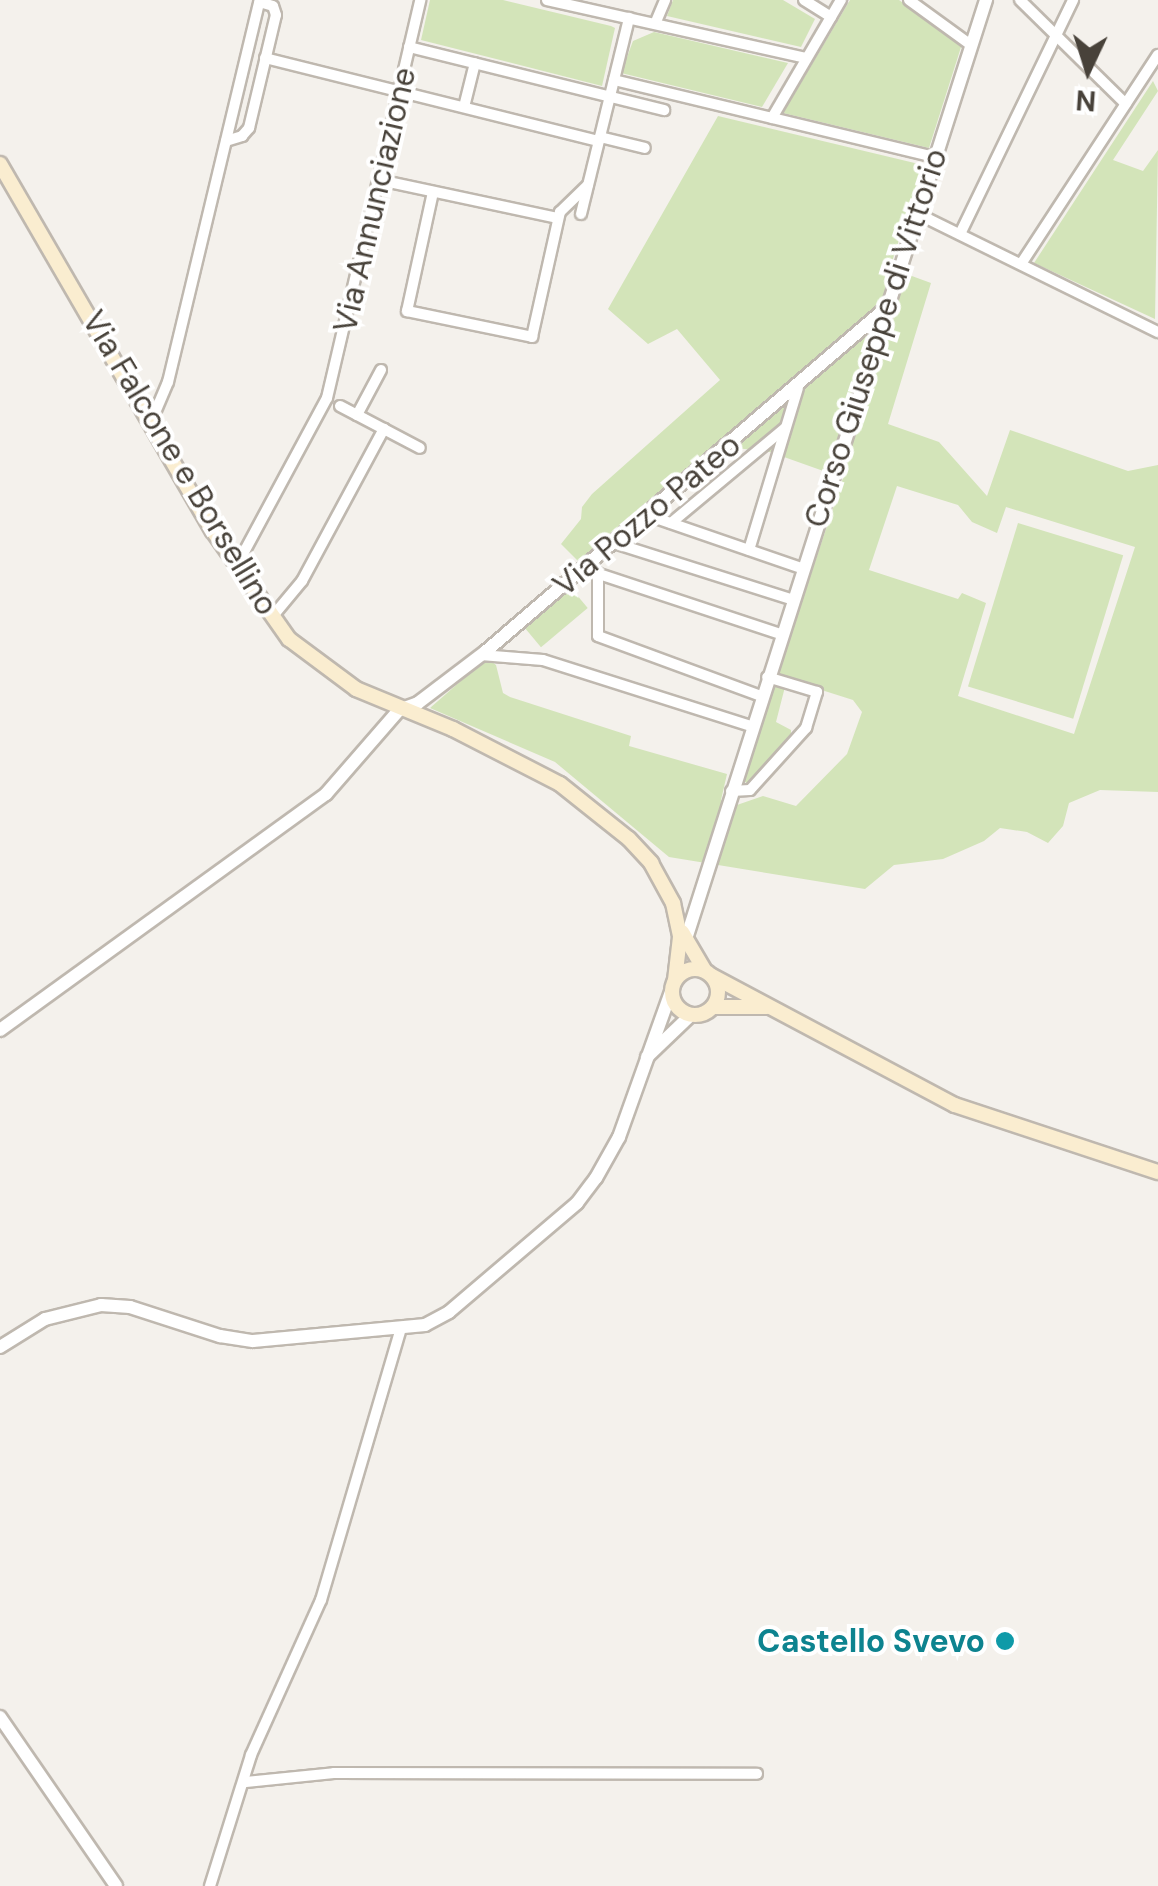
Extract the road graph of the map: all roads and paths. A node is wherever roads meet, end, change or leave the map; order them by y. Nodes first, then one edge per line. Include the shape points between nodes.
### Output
1 (420, 0) edge
2 (547, 0) edge
3 (665, 0) edge
4 (804, 0) edge
5 (841, 0) edge
6 (909, 0) edge
7 (986, 0) edge
8 (1020, 0) edge
9 (1073, 0) edge
10 (260, 1) edge
11 (831, 16) junction
12 (629, 18) junction
13 (655, 24) junction
14 (1057, 34) junction
15 (971, 44) junction
16 (409, 47) junction
17 (1158, 55) edge
18 (265, 58) junction
19 (807, 58) junction
20 (475, 63) junction
21 (614, 80) junction
22 (399, 91) junction
23 (610, 96) junction
24 (1126, 104) junction
25 (464, 107) junction
26 (664, 110) dead end
27 (772, 118) junction
28 (600, 139) junction
29 (226, 141) junction
30 (645, 148) dead end
31 (934, 157) junction
32 (0, 164) edge
33 (379, 180) junction
34 (588, 185) junction
35 (434, 192) junction
36 (916, 213) junction
37 (581, 214) dead end
38 (558, 218) junction
39 (960, 234) junction
40 (1022, 264) junction
41 (886, 308) junction
42 (1158, 332) edge
43 (381, 370) dead end
44 (798, 388) junction
45 (340, 406) dead end
46 (357, 415) junction
47 (152, 422) junction
48 (786, 426) junction
49 (384, 429) junction
50 (420, 448) dead end
51 (647, 515) junction
52 (670, 523) junction
53 (614, 542) junction
54 (749, 550) junction
55 (236, 567) junction
56 (584, 568) junction
57 (801, 568) junction
58 (598, 573) junction
59 (791, 599) junction
60 (272, 616) junction
61 (780, 634) junction
62 (482, 655) junction
63 (767, 676) junction
64 (761, 696) junction
65 (399, 710) junction
66 (751, 726) junction
67 (731, 791) junction
68 (682, 933) junction
69 (708, 974) junction
70 (673, 986) junction
71 (713, 1007) junction
72 (769, 1007) junction
73 (692, 1015) junction
74 (0, 1030) edge
75 (646, 1059) junction
76 (1158, 1172) edge
77 (401, 1328) junction
78 (0, 1347) edge
79 (0, 1717) edge
80 (757, 1774) dead end
81 (246, 1782) junction
82 (116, 1886) edge
83 (210, 1886) edge

1 - 16 street, Via Annunciazione
2 - 12 street
3 - 13 street
4 - 11 street
5 - 11 street
6 - 15 street
7 - 15 street, Corso Giuseppe di Vittorio
8 - 14 street
9 - 14 street
10 - 18 street via 276,10
10 - 29 street
11 - 19 street
12 - 13 street
12 - 21 street
13 - 19 street
14 - 24 street
14 - 39 street
15 - 31 street, Corso Giuseppe di Vittorio
16 - 20 street
16 - 22 street, Via Annunciazione
17 - 24 street
18 - 22 street
18 - 29 street via 249,128
19 - 27 street
20 - 23 street
20 - 25 street
21 - 23 street
21 - 27 street
22 - 25 street
22 - 33 street, Via Annunciazione
23 - 26 street
23 - 28 street
24 - 40 street
25 - 28 street
27 - 31 street
28 - 30 street
28 - 34 street
29 - 47 street via 168,382
31 - 36 street, Corso Giuseppe di Vittorio
32 - 47 main road, Via Falcone e Borsellino
33 - 35 street
33 - 55 street, Via Annunciazione via 327,398
34 - 37 street
34 - 38 street
35 - 38 street
35 - 38 street via 407,311 532,336
36 - 39 street
36 - 41 street, Corso Giuseppe di Vittorio
39 - 40 street
40 - 42 street
41 - 44 street, Via Pozzo Pateo
41 - 57 street, Corso Giuseppe di Vittorio
43 - 46 street
44 - 48 street
44 - 51 street, Via Pozzo Pateo
45 - 46 street
46 - 49 street
47 - 55 main road, Via Falcone e Borsellino
48 - 52 street, Via Pozzo Pateo
48 - 54 street
49 - 50 street
49 - 60 street via 302,581
51 - 52 street
51 - 53 street, Via Pozzo Pateo
52 - 54 street
53 - 56 street, Via Pozzo Pateo
53 - 59 street
54 - 57 street
55 - 60 main road, Via Falcone e Borsellino
56 - 58 street
56 - 62 street, Via Pozzo Pateo
57 - 59 street, Corso Giuseppe di Vittorio
58 - 61 street
58 - 64 street via 598,636
59 - 61 street, Corso Giuseppe di Vittorio
60 - 65 main road, Via Falcone e Borsellino via 318,664
61 - 63 street, Corso Giuseppe di Vittorio
62 - 65 street, Via Pozzo Pateo
62 - 66 street via 542,660
63 - 64 street, Corso Giuseppe di Vittorio
63 - 67 street via 817,692 806,728 750,790
64 - 66 street, Corso Giuseppe di Vittorio
65 - 68 main road, Via Falcone e Borsellino via 514,759 603,817 651,863
65 - 74 street, Via Pozzo Pateo via 326,794
66 - 67 street, Corso Giuseppe di Vittorio
67 - 68 street, Corso Giuseppe di Vittorio
68 - 69 main road, Via Falcone e Borsellino
68 - 70 main road, Via Falcone e Borsellino
69 - 70 main road via 692,969
69 - 71 main road via 718,995
69 - 72 main road
70 - 73 main road via 680,1010
70 - 75 street
71 - 72 main road
71 - 73 main road
72 - 76 main road via 955,1105
73 - 75 street
75 - 77 street via 619,1137 576,1203 449,1312
77 - 78 street via 253,1341 101,1305 45,1319
77 - 81 street via 322,1600 251,1755
79 - 82 street
80 - 81 street via 334,1774
81 - 83 street

